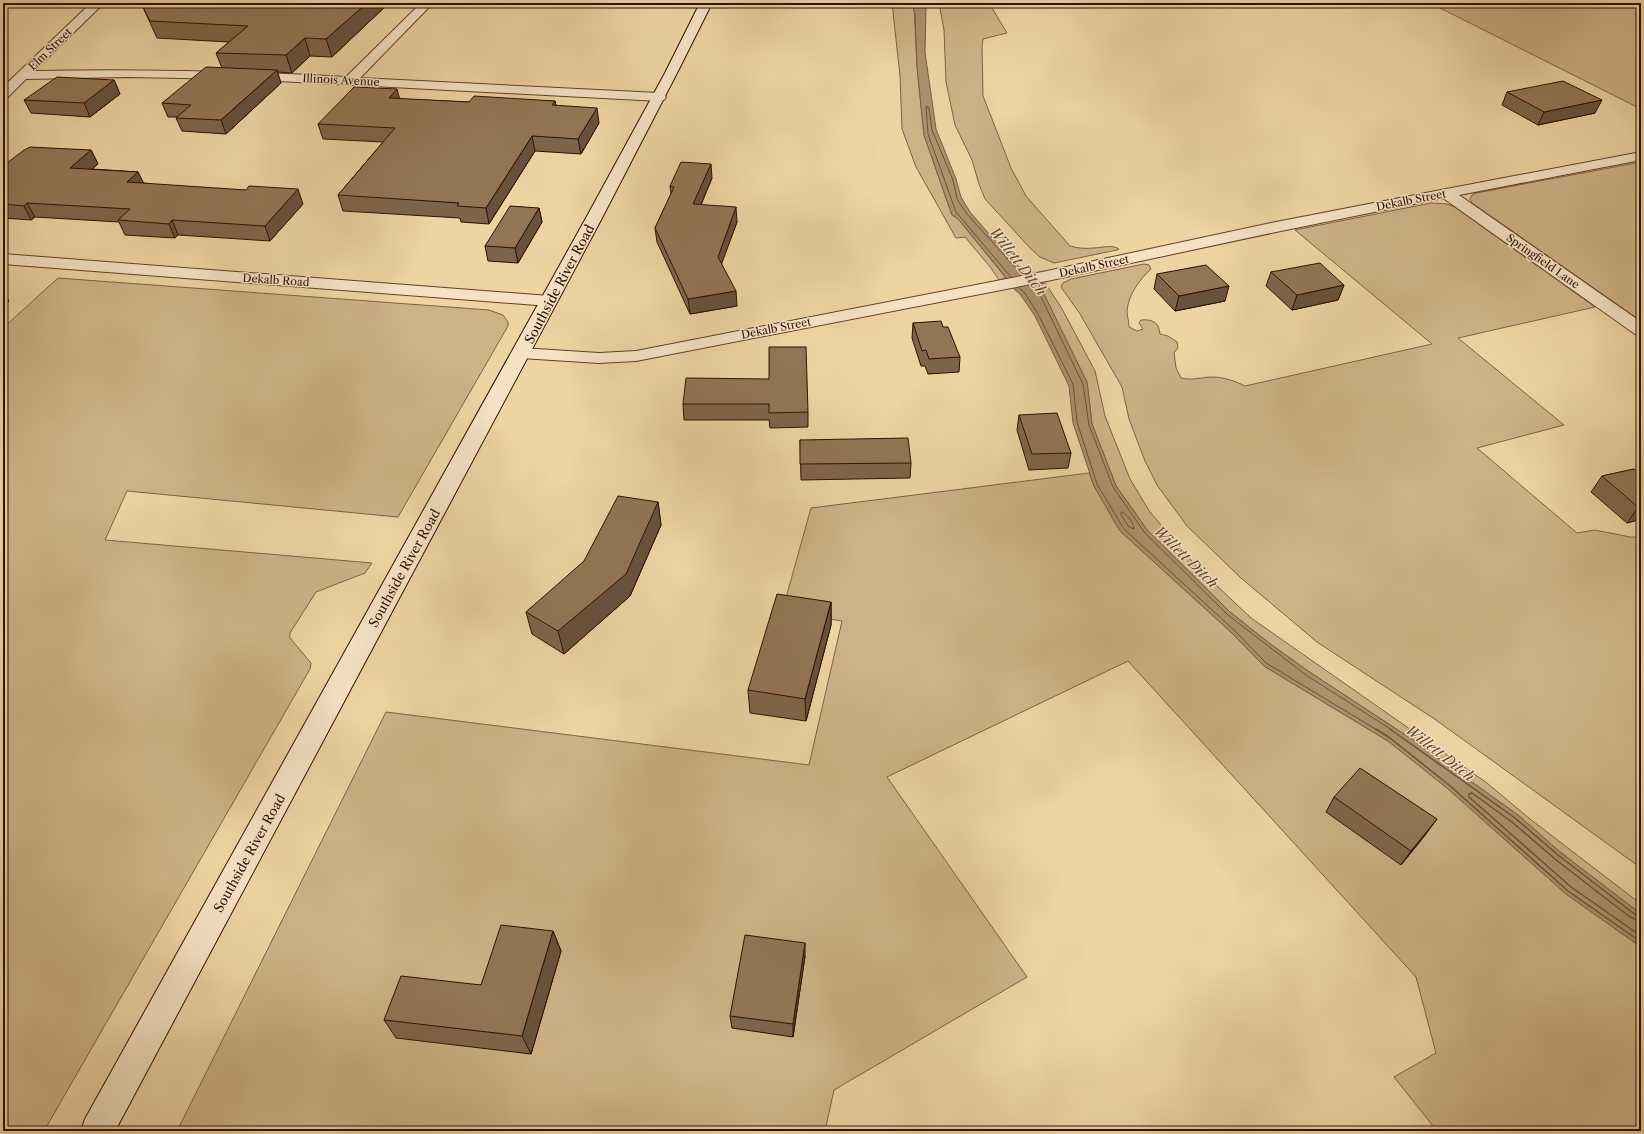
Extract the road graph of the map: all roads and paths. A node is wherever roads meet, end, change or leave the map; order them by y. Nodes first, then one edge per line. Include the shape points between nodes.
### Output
1 (98, 3) edge
2 (427, 3) edge
3 (706, 3) edge
4 (23, 75) junction
5 (350, 80) junction
6 (3, 94) edge
7 (659, 97) junction
8 (1641, 156) edge
9 (1446, 193) junction
10 (3, 259) edge
11 (549, 301) junction
12 (1641, 330) edge
13 (521, 353) junction
14 (97, 1131) edge

1 - 4 street, Elm Street
2 - 5 street
3 - 7 street, Southside River Road
4 - 5 street, Illinois Avenue via 183,73
4 - 6 street, Elm Street
5 - 7 street, Illinois Avenue
7 - 11 street, Southside River Road
8 - 9 street, Dekalb Street
9 - 12 street, Springfield Lane
9 - 13 street, Dekalb Street via 998,286 636,356 599,358
10 - 11 street, Dekalb Road
11 - 13 street, Southside River Road
13 - 14 street, Southside River Road

